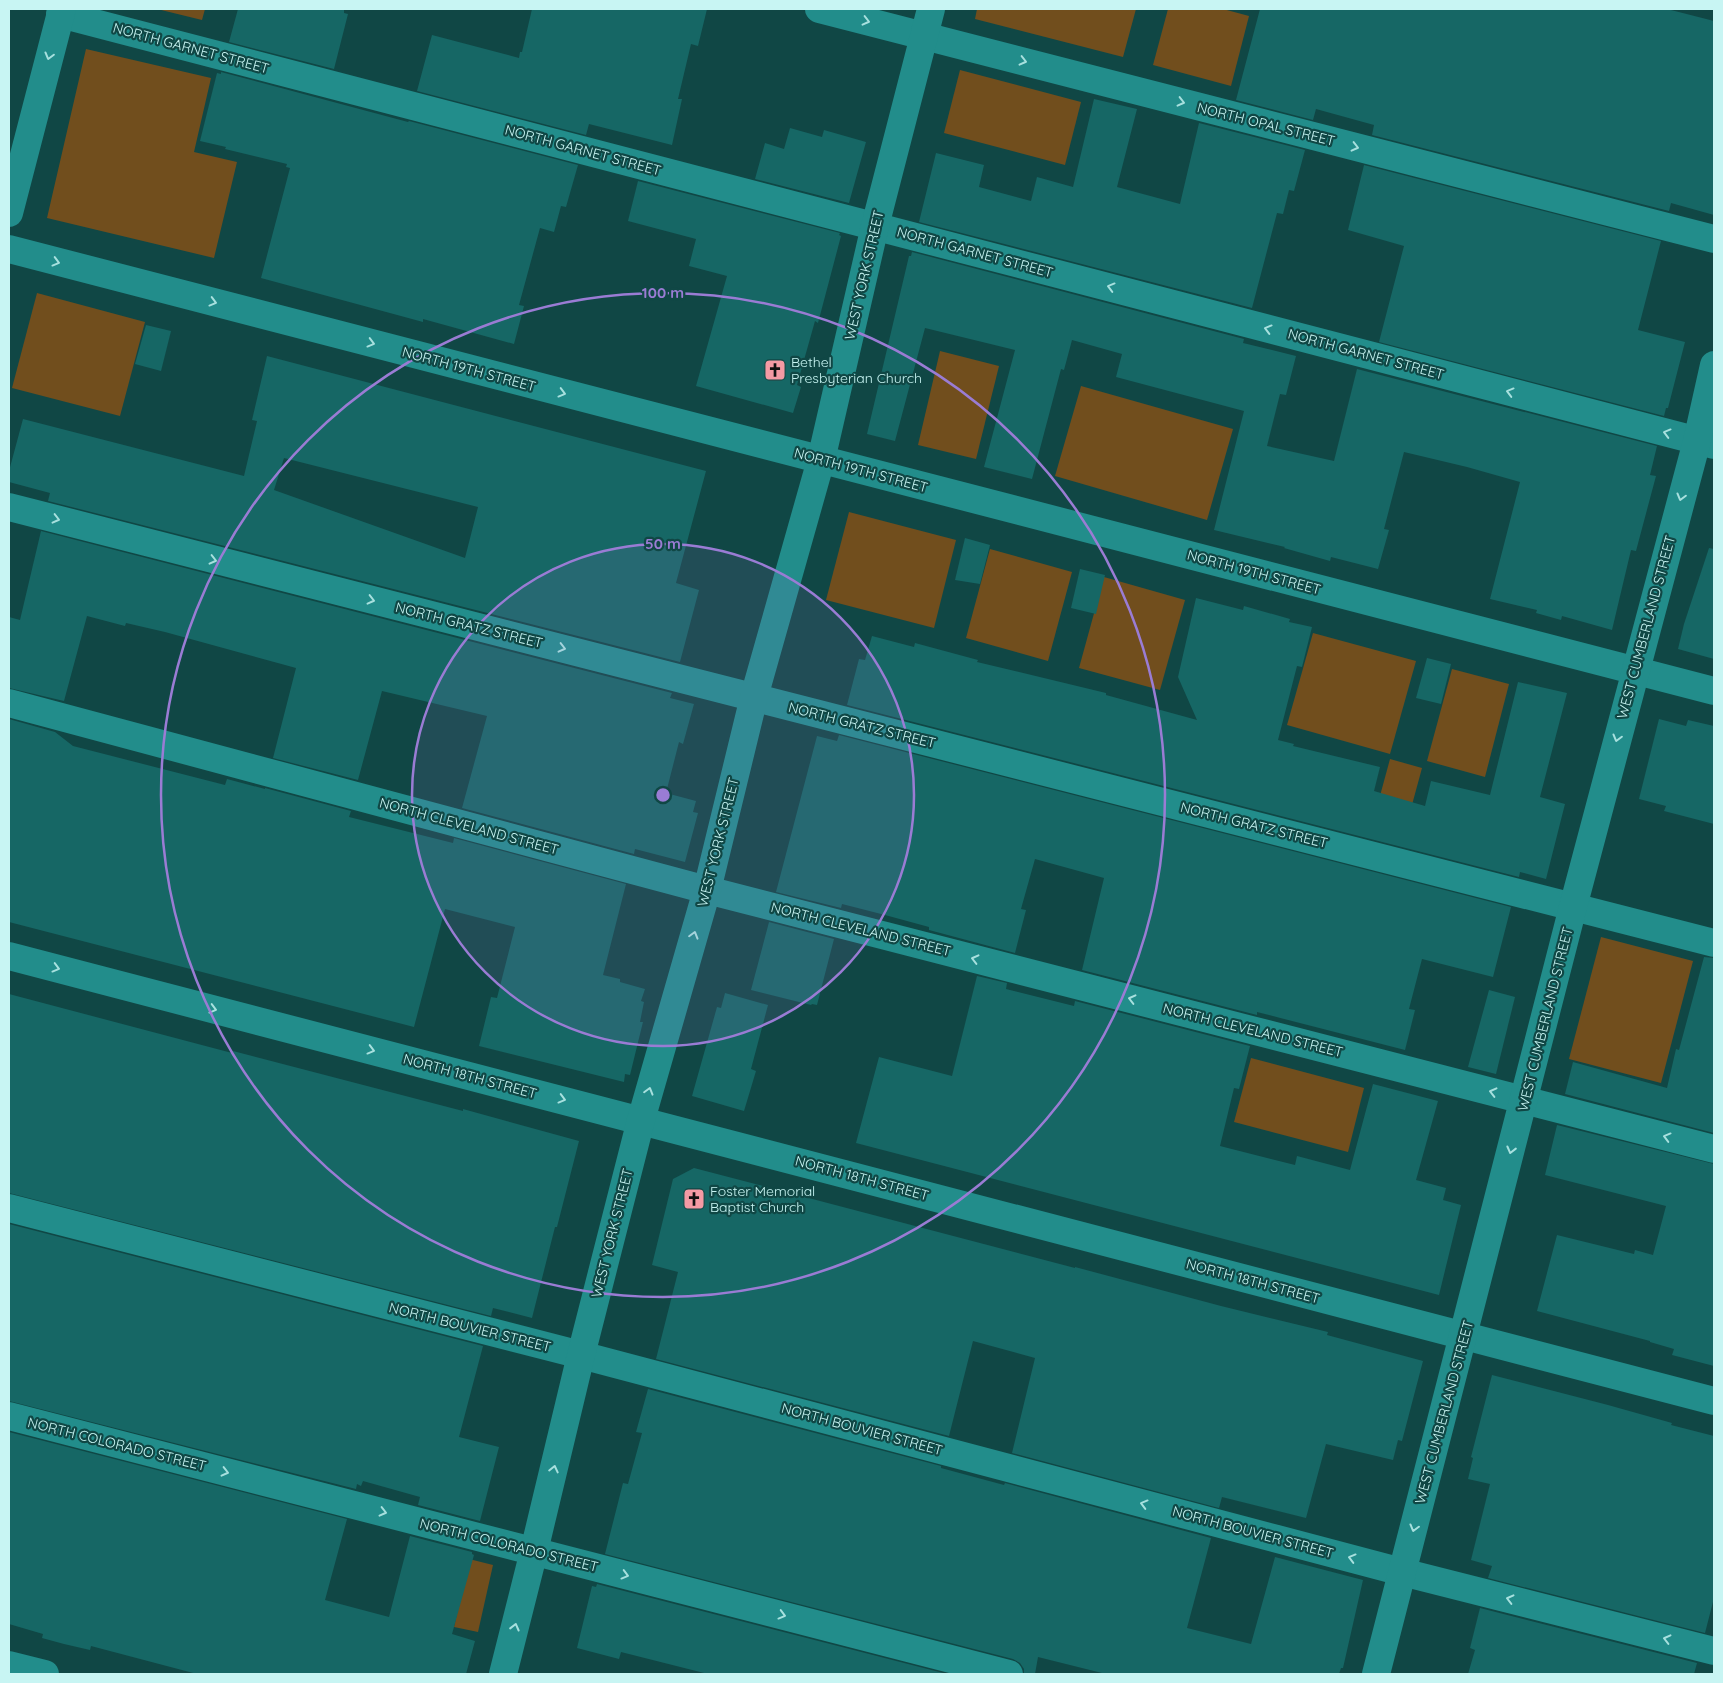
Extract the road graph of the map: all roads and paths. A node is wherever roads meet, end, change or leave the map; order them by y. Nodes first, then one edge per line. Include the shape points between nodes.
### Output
1 (818, 9) edge
2 (931, 9) edge
3 (61, 11) edge
4 (924, 36) junction
5 (9, 213) edge
6 (875, 226) junction
7 (1714, 239) edge
8 (9, 250) edge
9 (1714, 365) edge
10 (1705, 443) edge
11 (821, 460) junction
12 (9, 507) edge
13 (1635, 670) junction
14 (1714, 691) edge
15 (754, 697) junction
16 (9, 703) edge
17 (707, 890) junction
18 (1573, 907) junction
19 (1714, 944) edge
20 (9, 956) edge
21 (1524, 1100) junction
22 (641, 1120) junction
23 (1714, 1150) edge
24 (9, 1208) edge
25 (1464, 1336) junction
26 (581, 1355) junction
27 (1714, 1401) edge
28 (9, 1416) edge
29 (534, 1551) junction
30 (1402, 1572) junction
31 (1714, 1651) edge
32 (9, 1665) edge
33 (45, 1674) edge
34 (503, 1674) edge
35 (1009, 1674) edge
36 (1376, 1674) edge

1 -> 4 street, NORTH OPAL STREET
2 - 4 street, WEST YORK STREET
3 -> 5 street
3 - 6 street, NORTH GARNET STREET
4 - 6 street, WEST YORK STREET
4 -> 7 street, NORTH OPAL STREET
10 -> 6 street, NORTH GARNET STREET
6 - 11 street, WEST YORK STREET
8 -> 11 street, NORTH 19TH STREET
9 - 10 street, WEST CUMBERLAND STREET
10 -> 13 street, WEST CUMBERLAND STREET
11 - 13 street, NORTH 19TH STREET
11 - 15 street, WEST YORK STREET
12 -> 15 street, NORTH GRATZ STREET
13 - 14 street, NORTH 19TH STREET
13 -> 18 street, WEST CUMBERLAND STREET
15 - 17 street, WEST YORK STREET
15 - 18 street, NORTH GRATZ STREET
16 - 17 street, NORTH CLEVELAND STREET
21 -> 17 street, NORTH CLEVELAND STREET
22 -> 17 street, WEST YORK STREET
18 - 19 street, NORTH GRATZ STREET
18 - 21 street, WEST CUMBERLAND STREET
20 -> 22 street, NORTH 18TH STREET
23 -> 21 street, NORTH CLEVELAND STREET
21 -> 25 street, WEST CUMBERLAND STREET
22 - 25 street, NORTH 18TH STREET
22 - 26 street, WEST YORK STREET
24 - 26 street, NORTH BOUVIER STREET
25 - 27 street, NORTH 18TH STREET
25 -> 30 street, WEST CUMBERLAND STREET
29 -> 26 street, WEST YORK STREET
30 -> 26 street, NORTH BOUVIER STREET
28 -> 29 street, NORTH COLORADO STREET
34 -> 29 street, WEST YORK STREET
29 -> 35 street, NORTH COLORADO STREET
31 -> 30 street, NORTH BOUVIER STREET
30 - 36 street, WEST CUMBERLAND STREET
32 - 33 street

